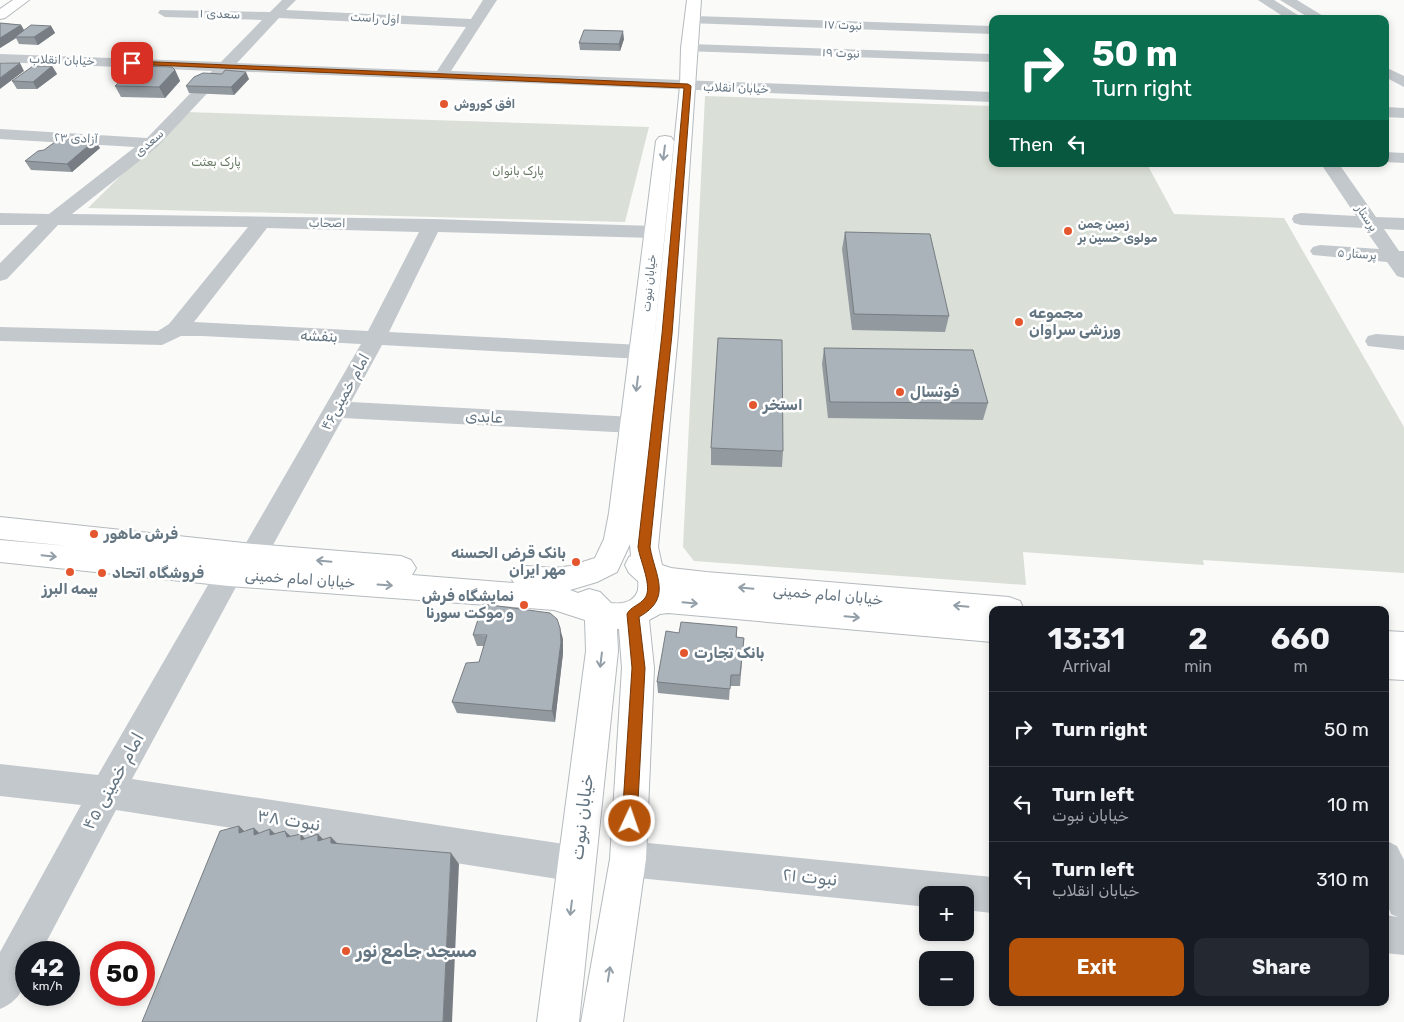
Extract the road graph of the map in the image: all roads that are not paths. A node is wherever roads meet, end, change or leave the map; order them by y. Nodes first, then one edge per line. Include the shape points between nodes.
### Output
1 (22, 0) edge
2 (289, 0) edge
3 (490, 0) edge
4 (678, 0) edge
5 (1265, 0) edge
6 (1287, 0) edge
7 (694, 10) edge
8 (166, 12) dead end
9 (0, 15) edge
10 (275, 15) junction
11 (1290, 15) edge
12 (1314, 15) edge
13 (475, 23) junction
14 (989, 30) edge
15 (689, 48) junction
16 (1389, 57) edge
17 (0, 58) edge
18 (989, 58) edge
19 (225, 66) junction
20 (1404, 66) edge
21 (442, 74) junction
22 (1389, 74) edge
23 (1404, 82) edge
24 (679, 85) junction
25 (989, 97) edge
26 (1389, 112) edge
27 (1404, 113) edge
28 (0, 134) edge
29 (152, 143) junction
30 (1389, 157) edge
31 (1404, 158) edge
32 (1332, 167) edge
33 (1301, 218) dead end
34 (0, 219) edge
35 (53, 220) junction
36 (262, 222) junction
37 (1370, 222) junction
38 (1404, 224) edge
39 (432, 226) junction
40 (654, 232) junction
41 (676, 232) junction
42 (1320, 251) dead end
43 (1400, 262) edge
44 (0, 275) edge
45 (176, 328) junction
46 (0, 334) edge
47 (375, 339) junction
48 (1376, 341) dead end
49 (1404, 343) edge
50 (641, 352) junction
51 (336, 409) junction
52 (632, 425) junction
53 (0, 528) edge
54 (0, 551) edge
55 (241, 564) junction
56 (602, 566) junction
57 (649, 572) junction
58 (989, 608) edge
59 (638, 611) junction
60 (599, 612) junction
61 (989, 630) edge
62 (1389, 644) edge
63 (1404, 646) edge
64 (1389, 665) edge
65 (1404, 666) edge
66 (0, 780) edge
67 (107, 792) junction
68 (628, 859) junction
69 (576, 864) junction
70 (1389, 867) edge
71 (989, 895) edge
72 (1404, 901) edge
73 (1389, 934) edge
74 (1404, 936) edge
75 (0, 990) edge
76 (558, 1022) edge
77 (602, 1022) edge

1 - 9 main road
2 - 10 street, سعدی
3 - 13 street
4 - 24 main road, خیابان نبوت
5 - 11 street
6 - 12 street
7 - 14 street, نبوت ۱۷
7 - 15 main road, خیابان نبوت
8 - 10 street, سعدی ۱
10 - 13 street, اول راست
10 - 19 street, سعدی
13 - 21 street
15 - 18 street, نبوت ۱۹
15 - 24 main road, خیابان نبوت
16 - 20 street
17 - 19 street, خیابان انقلاب
19 - 21 street, خیابان انقلاب
19 - 29 street, سعدی
21 - 24 street, خیابان انقلاب
22 - 23 street
24 - 25 street, خیابان انقلاب
24 -> 40 main road, خیابان نبوت
24 - 41 main road, خیابان نبوت
26 - 27 street
28 - 29 street, آزادی ۲۳
29 - 35 street, سعدی
30 - 31 street
32 - 37 street, پرستار
33 - 37 street
34 - 35 street, اصحاب
35 - 36 street, اصحاب
35 - 44 street, سعدی
36 - 39 street, اصحاب
36 - 45 street
37 - 38 street
37 - 43 street, پرستار
39 - 40 street, اصحاب
39 - 47 street, امام خمینی۴۶
40 - 41 main road
40 - 50 main road, خیابان نبوت
41 - 57 main road, خیابان نبوت via 644,547
42 - 43 street, پرستار ۵
45 - 46 street, بنفشه via 162,338
45 - 47 street, بنفشه
47 - 50 street, بنفشه
47 - 51 street, امام خمینی۴۶
48 - 49 street
50 -> 52 main road, خیابان نبوت
51 - 52 street, عابدی
51 - 55 street, امام خمینی۴۶
52 - 56 main road, خیابان نبوت via 620,530 616,547
53 - 55 main road, خیابان امام خمینی
54 -> 55 main road, خیابان امام خمینی
56 -> 55 main road, خیابان امام خمینی via 560,581
55 -> 60 main road, خیابان امام خمینی via 554,598
55 - 67 street, امام خمینی ۴۵
56 - 57 main road via 630,561
56 - 60 main road via 588,581 587,596
58 -> 57 main road, خیابان امام خمینی via 706,584 670,580
57 - 59 main road via 654,581 654,591
59 - 60 main road via 621,617
59 -> 61 main road, خیابان امام خمینی via 656,602 673,601
59 - 68 main road
60 -> 69 main road, خیابان نبوت via 602,652
62 - 63 main road
64 - 65 main road
66 - 67 street, نبوت ۳۸
67 - 69 street, نبوت ۳۸
67 - 75 street, امام خمینی ۴۵
68 - 71 street, نبوت ۲۱
77 -> 68 main road
69 -> 76 main road, خیابان نبوت
70 - 72 street
73 - 74 street

